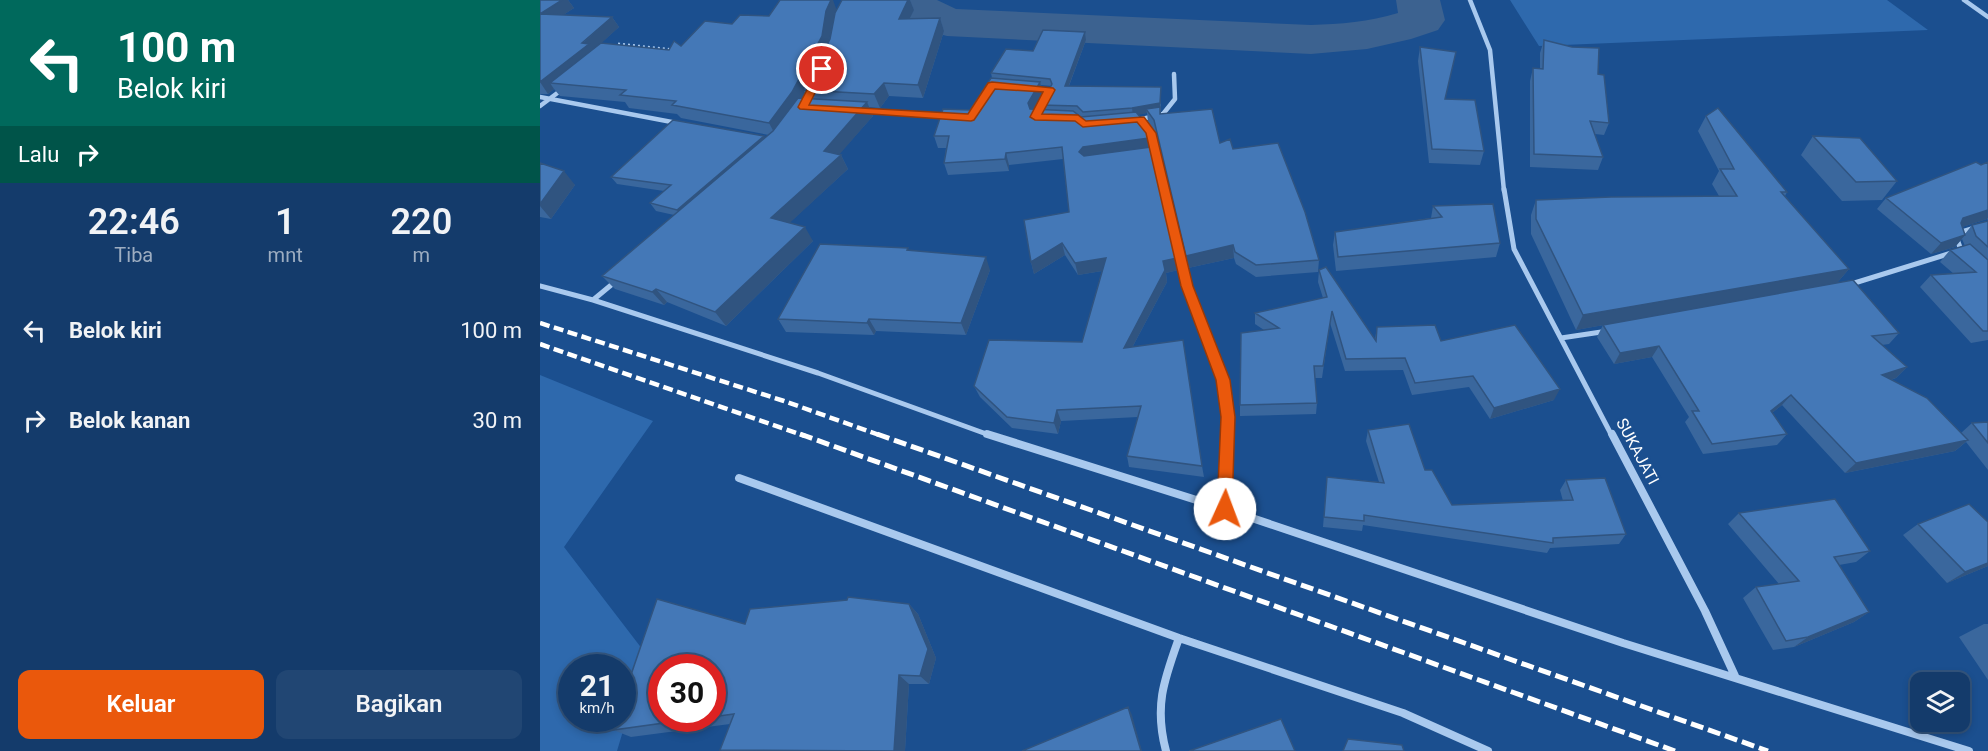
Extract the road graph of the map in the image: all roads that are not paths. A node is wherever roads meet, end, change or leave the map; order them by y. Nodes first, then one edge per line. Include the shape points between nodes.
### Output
1 (1470, 0) edge
2 (1964, 0) edge
3 (1988, 17) edge
4 (1174, 74) dead end
5 (566, 86) edge
6 (1027, 88) edge
7 (540, 97) edge
8 (549, 99) junction
9 (540, 106) edge
10 (863, 111) edge
11 (959, 117) edge
12 (1046, 117) edge
13 (1140, 119) junction
14 (1124, 121) edge
15 (687, 125) edge
16 (1155, 154) junction
17 (1143, 155) edge
18 (1988, 224) edge
19 (1961, 250) junction
20 (1968, 256) edge
21 (620, 277) edge
22 (540, 286) edge
23 (1840, 288) edge
24 (593, 300) junction
25 (1614, 330) edge
26 (1561, 338) junction
27 (739, 478) dead end
28 (1225, 509) junction
29 (1179, 638) junction
30 (1735, 676) junction
31 (1166, 751) edge
32 (1488, 751) edge
33 (1969, 751) edge

1 - 26 street, SUKAJATI via 1490,50 1506,209 1514,249
2 - 3 street
4 - 13 street via 1175,99 1163,114
5 - 8 street
6 - 12 street via 1050,90 1035,117
7 - 8 street
8 - 9 street
8 - 15 street
10 - 11 street
13 - 14 street
13 - 16 street via 1151,133
16 - 17 street
16 - 28 street via 1187,286 1223,380 1228,417
18 - 19 street via 1955,234
19 - 20 street
19 - 23 street
21 - 24 street
22 - 24 street
24 - 28 street via 818,373 983,433
25 - 26 street
26 - 30 street, SUKAJATI
27 - 29 street
28 - 30 street via 1623,643
29 - 31 street via 1158,703 1159,729
29 - 32 street via 1403,713
30 - 33 street

